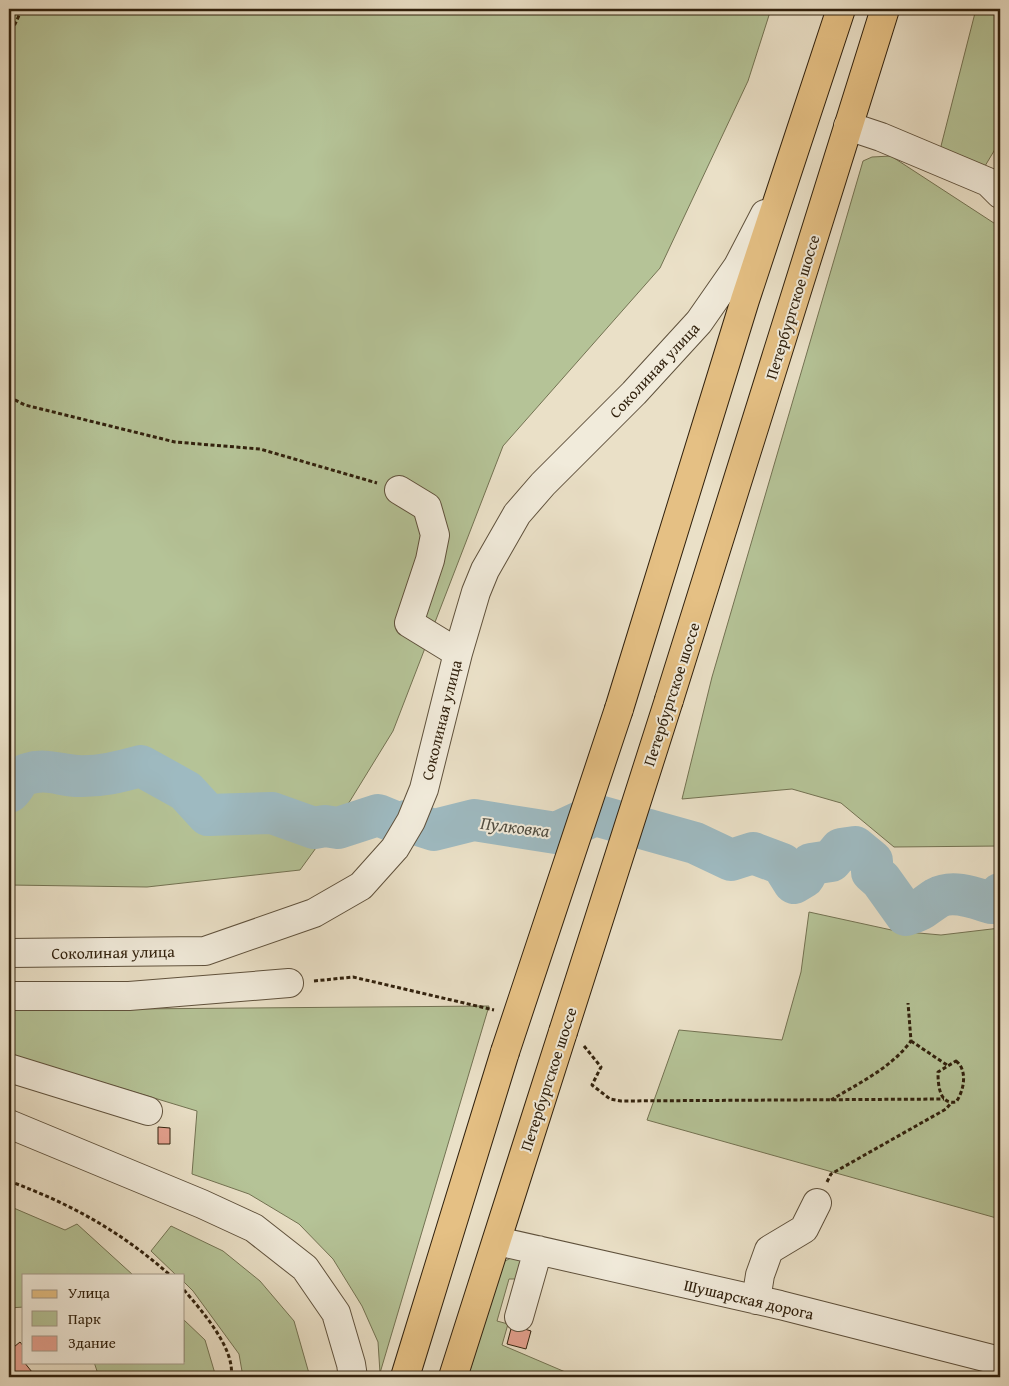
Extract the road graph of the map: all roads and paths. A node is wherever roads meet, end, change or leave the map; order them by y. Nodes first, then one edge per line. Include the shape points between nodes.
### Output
1 (22, 9) edge
2 (841, 9) edge
3 (885, 9) edge
4 (9, 37) edge
5 (848, 126) junction
6 (794, 158) junction
7 (1000, 194) edge
8 (9, 397) edge
9 (399, 490) joint
10 (458, 653) junction
11 (9, 953) edge
12 (289, 983) joint
13 (9, 996) edge
14 (908, 1003) dead end
15 (502, 1011) dead end
16 (572, 1038) junction
17 (911, 1041) junction
18 (947, 1065) junction
19 (9, 1068) edge
20 (944, 1099) junction
21 (830, 1101) junction
22 (951, 1103) junction
23 (148, 1111) dead end
24 (9, 1124) edge
25 (9, 1181) edge
26 (817, 1204) joint
27 (497, 1241) junction
28 (538, 1250) junction
29 (169, 1274) edge
30 (185, 1291) edge
31 (756, 1300) junction
32 (519, 1316) dead end
33 (1000, 1361) edge
34 (231, 1377) edge
35 (353, 1377) edge
36 (404, 1377) edge
37 (453, 1377) edge

1 - 4 path
2 - 6 main road
3 - 5 main road, Петербургское шоссе
5 - 7 street via 881,136 988,182
5 - 16 main road, Петербургское шоссе, bridge via 669,700
6 - 10 street, Соколиная улица via 738,266 699,322 517,514 484,570
6 - 36 main road, bridge via 745,300 619,709 505,1052
8 - 9 path via 52,412 175,442 260,449
9 - 10 street via 427,507 435,535 409,623
10 - 11 street, Соколиная улица via 424,789 411,821 395,848 361,886 314,913 205,951
12 - 13 street via 129,996
12 - 15 path via 353,977
14 - 17 path
16 - 21 path via 589,1049 601,1066 592,1085 610,1099
16 - 27 main road, Петербургское шоссе
17 - 18 path
17 - 21 path via 892,1063
18 - 20 path via 938,1072
18 - 22 path via 956,1061 963,1073 961,1096
19 - 23 street
20 - 21 path
20 - 22 path
22 - 26 path via 946,1109 831,1174
24 - 35 street via 254,1228 305,1268 336,1313
25 - 29 path via 56,1199 120,1234
26 - 31 street via 804,1229 769,1250 760,1274
27 - 28 street, Шушарская дорога
27 - 37 main road, Петербургское шоссе
28 - 31 street, Шушарская дорога
28 - 32 street
30 - 34 path via 214,1326 233,1369
31 - 33 street, Шушарская дорога

